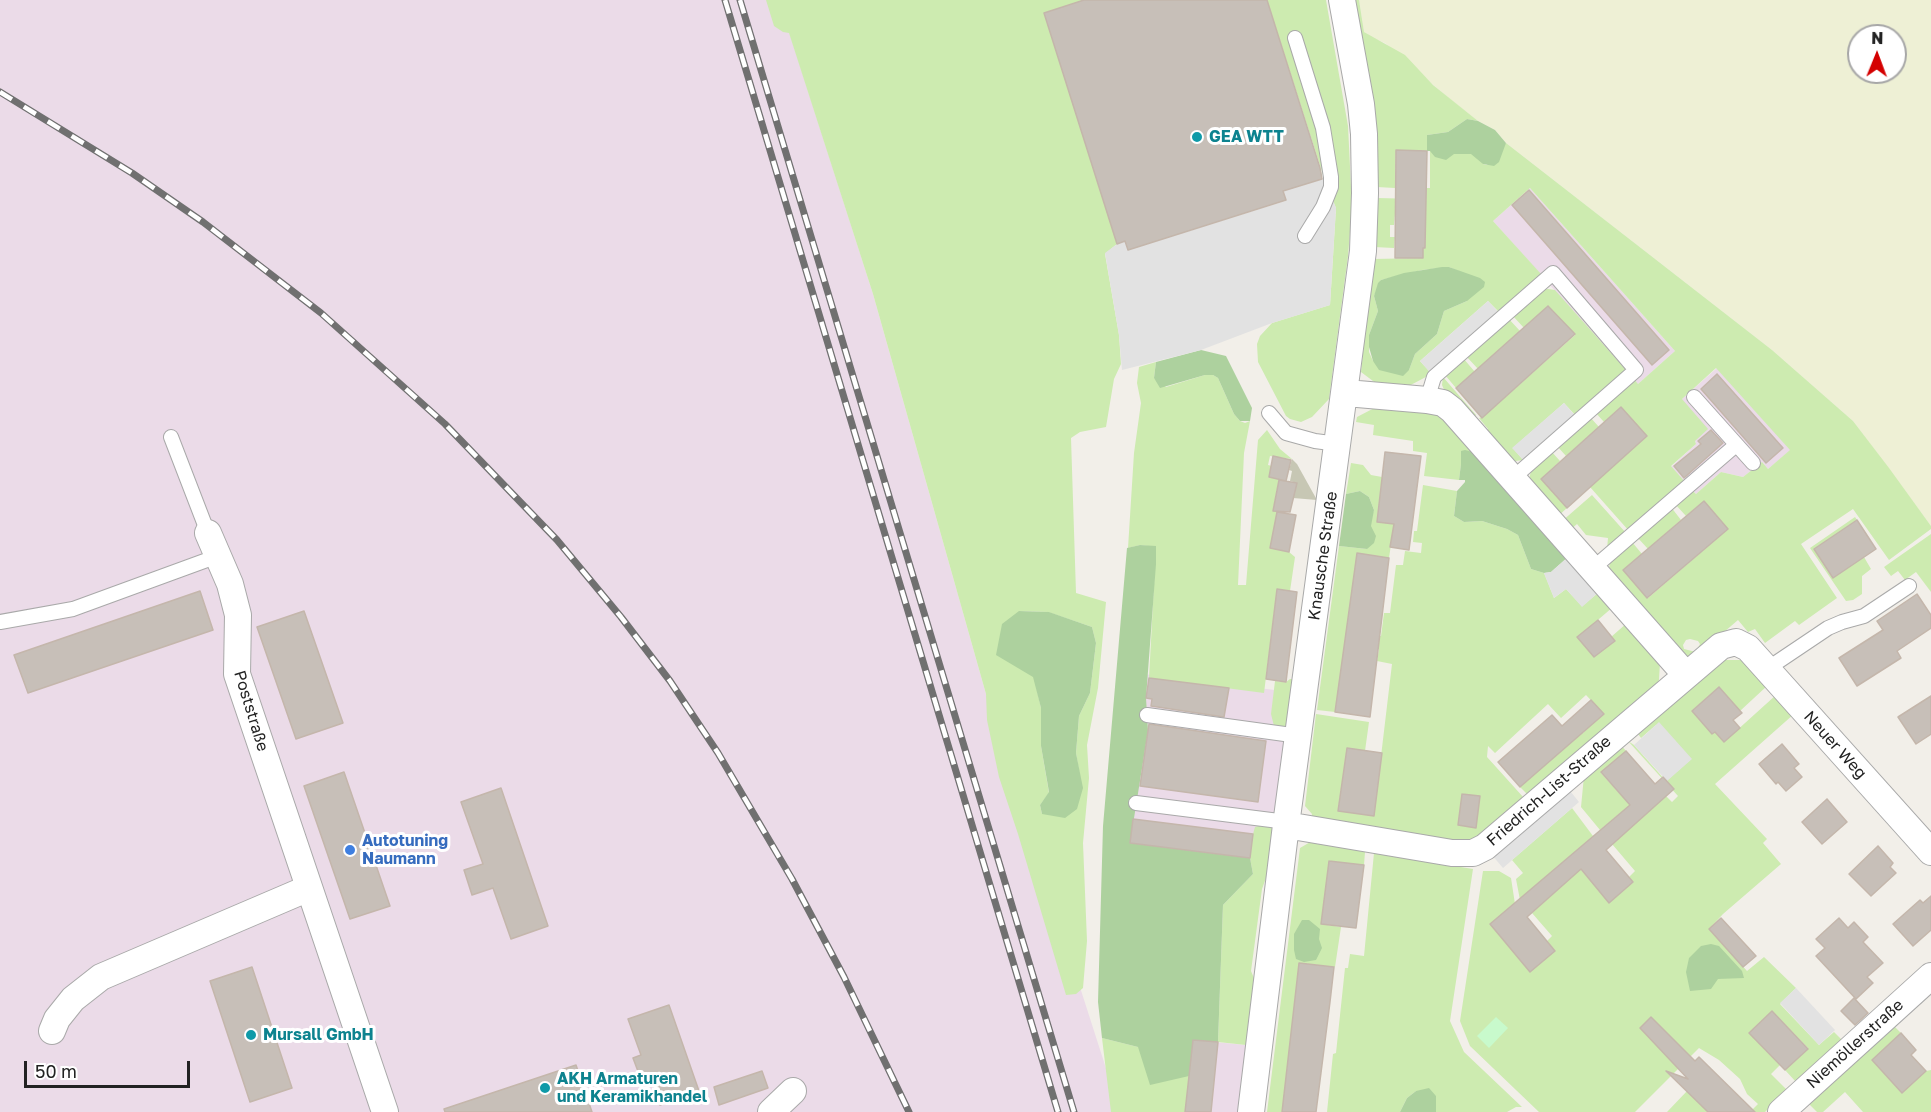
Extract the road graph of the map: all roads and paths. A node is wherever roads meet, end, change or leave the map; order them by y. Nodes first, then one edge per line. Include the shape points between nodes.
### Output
1 (1342, 0) edge
2 (1295, 38) dead end
3 (1305, 236) dead end
4 (1346, 393) junction
5 (1694, 398) dead end
6 (1427, 400) junction
7 (1269, 413) dead end
8 (171, 437) dead end
9 (1338, 444) junction
10 (1736, 445) junction
11 (1753, 463) dead end
12 (1513, 478) junction
13 (213, 544) junction
14 (1591, 570) junction
15 (1909, 586) dead end
16 (0, 622) edge
17 (1736, 642) joint
18 (1767, 669) junction
19 (1686, 675) junction
20 (1147, 715) dead end
21 (1299, 736) junction
22 (1136, 803) dead end
23 (1287, 823) junction
24 (1931, 852) edge
25 (309, 888) junction
26 (1931, 976) edge
27 (52, 1031) dead end
28 (794, 1091) dead end
29 (385, 1112) edge
30 (771, 1112) edge
31 (1251, 1112) edge
32 (1780, 1112) edge

1 - 4 street, Knausche Straße via 1361,104 1365,166 1363,251
2 - 3 lane via 1323,128 1331,177 1323,207
4 - 6 street
4 - 9 street, Knausche Straße
5 - 10 lane
6 - 12 street via 1443,403 1452,410
6 - 12 lane via 1434,377 1553,273 1636,370
7 - 9 lane via 1286,433
8 - 13 lane
9 - 21 street, Knausche Straße
10 - 11 lane
10 - 14 lane
12 - 14 street
13 - 16 lane via 73,609
13 - 25 street, Poststraße via 238,615 237,674
14 - 19 street
15 - 18 lane via 1864,616 1830,626
17 - 18 street, Neuer Weg via 1748,648
17 - 19 street, Friedrich-List-Straße via 1721,646
18 - 24 street, Neuer Weg
19 - 23 street, Friedrich-List-Straße via 1485,847 1473,853 1452,853
20 - 21 lane
21 - 23 street, Knausche Straße
22 - 23 lane
23 - 31 street, Knausche Straße
25 - 27 street via 101,978 73,999
25 - 29 street, Poststraße
26 - 32 street, Niemöllerstraße
28 - 30 street

